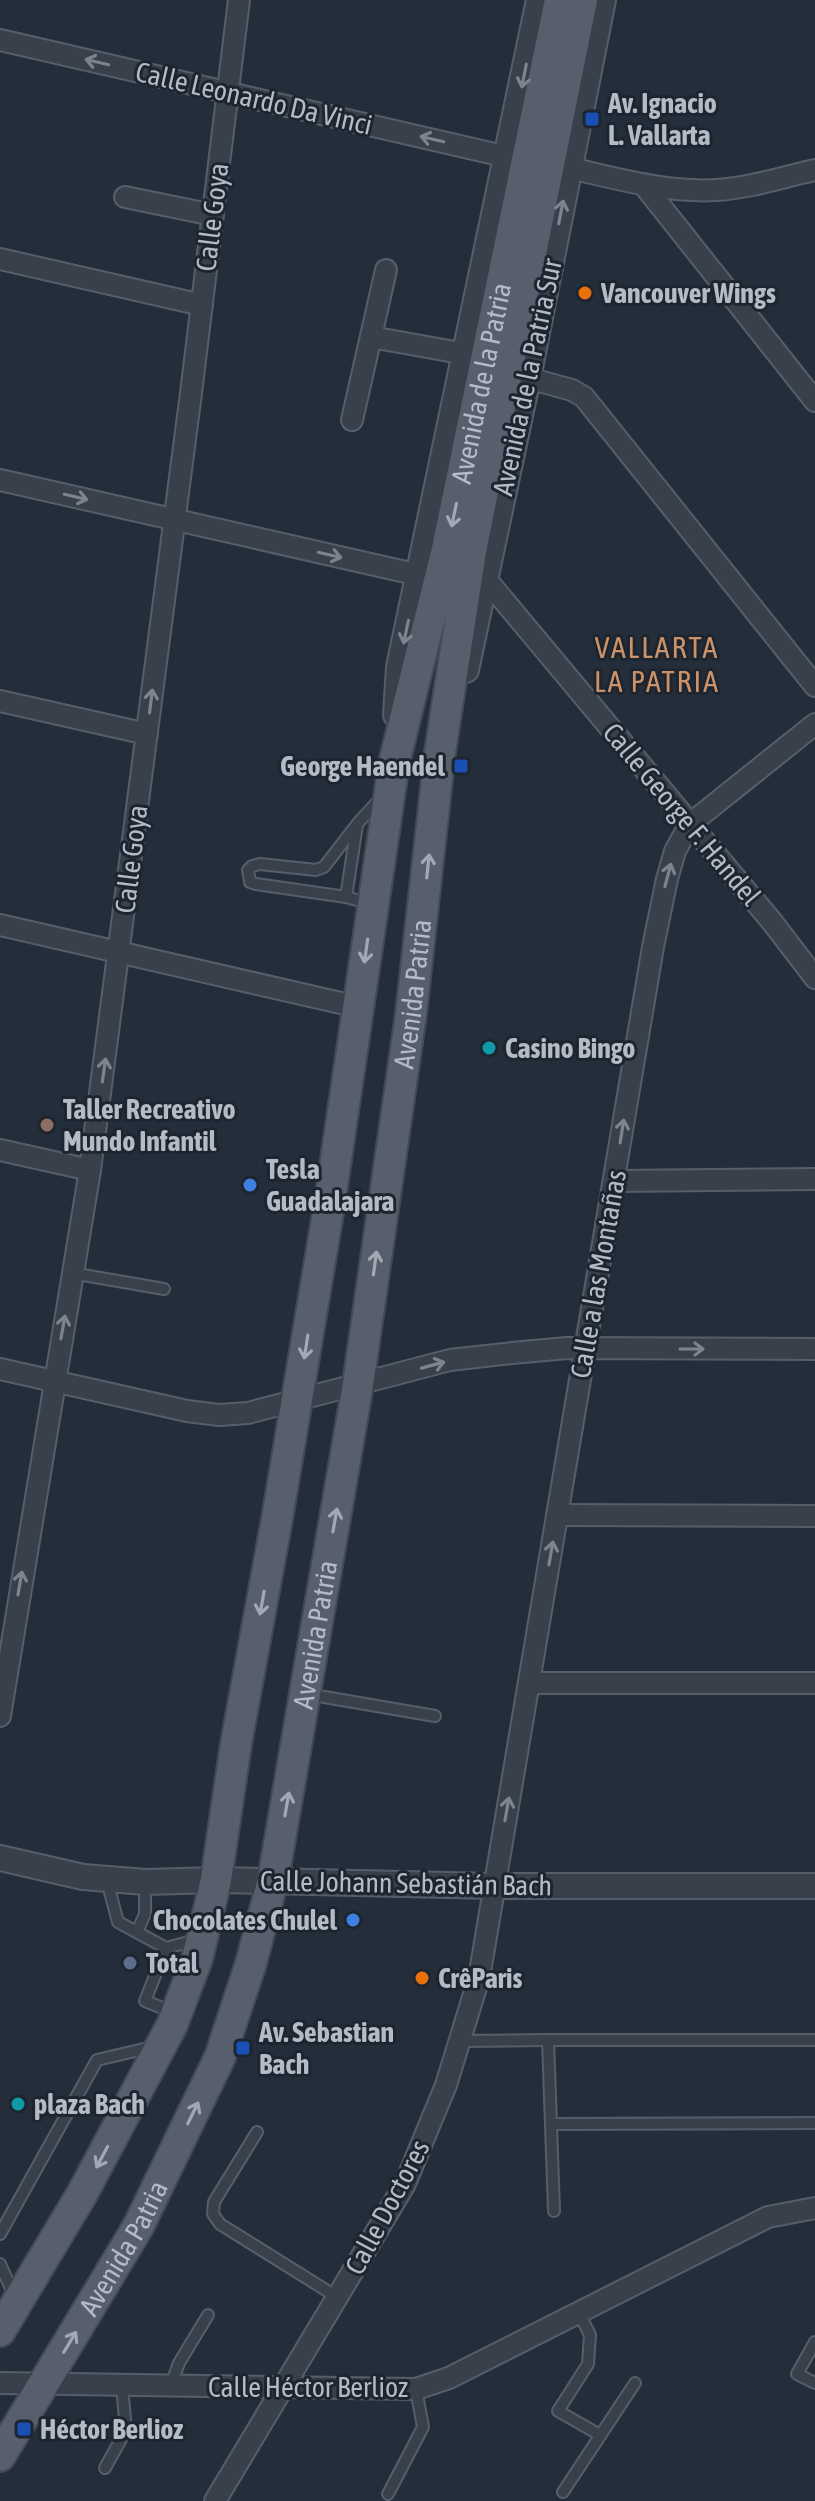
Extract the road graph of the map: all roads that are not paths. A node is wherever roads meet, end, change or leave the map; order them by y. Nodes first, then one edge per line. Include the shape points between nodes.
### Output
1 (239, 0) edge
2 (544, 1) edge
3 (598, 3) edge
4 (0, 40) edge
5 (227, 92) junction
6 (508, 157) junction
7 (570, 168) junction
8 (815, 170) edge
9 (643, 184) junction
10 (125, 197) dead end
11 (213, 215) junction
12 (0, 259) edge
13 (386, 270) dead end
14 (202, 305) junction
15 (371, 337) junction
16 (466, 354) junction
17 (528, 378) junction
18 (815, 401) edge
19 (352, 420) dead end
20 (0, 480) edge
21 (175, 520) junction
22 (419, 575) junction
23 (485, 578) junction
24 (815, 686) edge
25 (0, 701) edge
26 (815, 724) edge
27 (147, 734) junction
28 (440, 752) junction
29 (392, 775) junction
30 (358, 823) junction
31 (690, 824) junction
32 (360, 901) junction
33 (0, 925) edge
34 (119, 954) junction
35 (815, 978) edge
36 (358, 1007) junction
37 (0, 1150) edge
38 (90, 1170) junction
39 (815, 1179) edge
40 (614, 1181) junction
41 (72, 1273) junction
42 (164, 1289) dead end
43 (585, 1348) junction
44 (815, 1349) edge
45 (0, 1369) edge
46 (54, 1381) junction
47 (358, 1384) junction
48 (297, 1400) junction
49 (557, 1515) junction
50 (815, 1516) edge
51 (7, 1620) edge
52 (529, 1683) junction
53 (815, 1683) edge
54 (306, 1693) junction
55 (0, 1716) edge
56 (435, 1716) dead end
57 (0, 1858) edge
58 (106, 1879) junction
59 (216, 1880) junction
60 (273, 1880) junction
61 (146, 1882) junction
62 (494, 1886) junction
63 (815, 1886) edge
64 (137, 1932) junction
65 (202, 1938) junction
66 (166, 1948) junction
67 (177, 2014) junction
68 (548, 2040) junction
69 (815, 2040) edge
70 (460, 2041) junction
71 (162, 2045) junction
72 (815, 2123) edge
73 (552, 2124) junction
74 (257, 2132) dead end
75 (815, 2208) edge
76 (554, 2211) dead end
77 (0, 2234) edge
78 (0, 2264) edge
79 (337, 2297) junction
80 (17, 2303) junction
81 (579, 2313) junction
82 (208, 2315) dead end
83 (0, 2331) edge
84 (815, 2342) edge
85 (0, 2383) edge
86 (635, 2383) dead end
87 (815, 2383) edge
88 (44, 2385) junction
89 (122, 2386) junction
90 (170, 2387) junction
91 (282, 2389) junction
92 (416, 2389) junction
93 (600, 2435) junction
94 (0, 2456) edge
95 (105, 2468) dead end
96 (563, 2492) dead end
97 (388, 2494) dead end
98 (215, 2501) edge

1 - 5 street, Calle Goya
2 -> 6 street
2 -> 29 main road, Avenida de la Patria via 447,549
3 - 7 street, Avenida de la Patria Sur
3 - 28 main road, Avenida de la Patria via 471,551
5 -> 4 street, Calle Leonardo Da Vinci
6 -> 5 street, Calle Leonardo Da Vinci
5 - 11 street, Calle Goya
6 - 16 street
7 - 9 street
17 -> 7 street, Avenida de la Patria Sur
8 - 9 street via 721,190
9 - 18 street
10 - 11 street
11 - 14 street, Calle Goya
12 - 14 street
13 - 15 street
14 - 21 street, Calle Goya
15 - 16 street
15 - 19 street
16 - 22 street
17 - 23 street, Avenida de la Patria Sur
17 - 24 street via 584,397
20 -> 21 street
21 -> 22 street
27 -> 21 street, Calle Goya
22 -> 29 street via 399,667
23 - 28 street, Avenida de la Patria Sur via 461,695
23 - 31 street, Calle George F. Handel
25 - 27 street
26 - 31 street, Calle a las Montañas
27 - 34 street, Calle Goya
47 -> 28 main road, Avenida Patria via 411,1014
29 - 30 lane
29 - 32 main road, Avenida Patria
30 - 32 lane
30 - 32 lane via 324,867 260,864 248,870 250,882 256,884
31 - 35 street, Calle George F. Handel
40 -> 31 street, Calle a las Montañas via 667,879
32 -> 36 main road, Avenida Patria
33 - 34 street
34 - 36 street
38 -> 34 street, Calle Goya
36 -> 48 main road, Avenida Patria
37 - 38 street
38 - 41 street, Calle Goya
39 - 40 street
40 - 43 street, Calle a las Montañas
41 - 42 lane
46 -> 41 street, Calle Goya
43 -> 44 street
47 -> 43 street via 450,1360
43 - 49 street, Calle a las Montañas
45 - 46 street
46 - 48 street via 219,1415
51 -> 46 street, Calle Goya
47 - 48 street
54 -> 47 main road, Avenida Patria
48 -> 59 main road, Avenida Patria
49 - 50 street
52 -> 49 street, Calle a las Montañas
51 - 55 street, Calle Goya
52 - 53 street
62 -> 52 street, Calle a las Montañas
54 - 56 lane
60 -> 54 main road, Avenida Patria
57 - 58 street, Calle Johann Sebastián Bach
58 - 61 street, Calle Johann Sebastián Bach
58 - 64 lane via 118,1922
59 - 60 street, Calle Johann Sebastián Bach
59 - 61 street, Calle Johann Sebastián Bach
59 - 65 main road, Avenida Patria
60 - 62 street, Calle Johann Sebastián Bach
88 -> 60 main road, Avenida Patria via 138,2227 220,2057
61 - 64 lane via 145,1914
62 - 63 street, Calle Johann Sebastián Bach
62 - 70 street, Calle Doctores via 479,1978
64 - 66 lane
65 - 66 lane
65 - 67 main road, Avenida Patria
66 - 67 lane via 145,2001
67 - 71 main road, Avenida Patria
68 - 69 lane
68 - 70 lane
68 - 73 lane
70 - 79 street, Calle Doctores via 405,2184
71 - 77 lane via 97,2060
71 -> 80 main road, Avenida Patria
72 - 73 lane
73 - 76 lane
74 - 79 lane via 214,2202 213,2214 220,2224
75 - 81 street, Calle Héctor Berlioz via 768,2217
78 - 80 lane
79 - 91 street, Calle Doctores
80 - 83 main road, Avenida Patria
81 - 92 street, Calle Héctor Berlioz
81 - 93 lane via 590,2335 588,2364 558,2411
82 - 90 lane
84 - 87 lane via 797,2374
85 - 88 street, Calle Héctor Berlioz
86 - 93 lane
88 - 89 street, Calle Héctor Berlioz
88 - 94 main road, Avenida Patria
89 - 90 street, Calle Héctor Berlioz
89 - 95 lane via 126,2430
90 - 91 street, Calle Héctor Berlioz
91 - 92 street, Calle Héctor Berlioz
91 - 98 street, Calle Doctores
92 - 97 lane via 423,2427
93 - 96 lane

